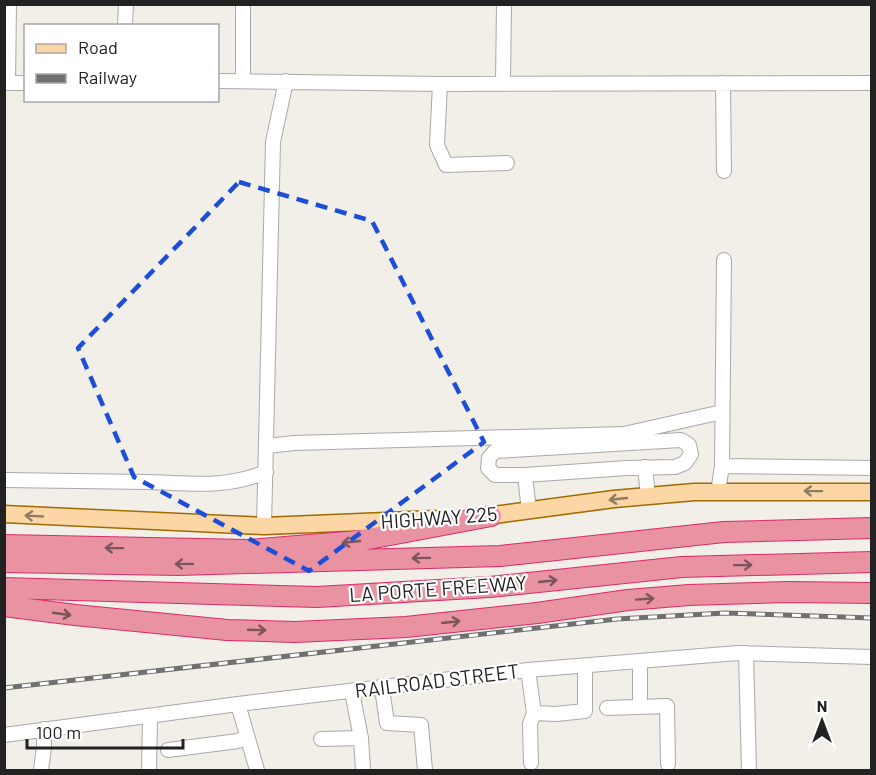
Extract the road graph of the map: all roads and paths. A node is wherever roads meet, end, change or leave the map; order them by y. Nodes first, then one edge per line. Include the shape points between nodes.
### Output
1 (9, 4) edge
2 (126, 4) edge
3 (243, 4) edge
4 (504, 4) edge
5 (125, 24) edge
6 (219, 81) edge
7 (243, 81) junction
8 (286, 81) junction
9 (503, 82) junction
10 (6, 83) edge
11 (24, 83) edge
12 (723, 83) junction
13 (872, 83) edge
14 (440, 84) junction
15 (507, 163) dead end
16 (724, 171) dead end
17 (724, 260) dead end
18 (722, 412) junction
19 (267, 446) junction
20 (722, 466) junction
21 (645, 467) junction
22 (872, 468) edge
23 (266, 472) junction
24 (525, 475) junction
25 (4, 480) edge
26 (718, 492) junction
27 (872, 492) edge
28 (648, 496) junction
29 (529, 510) junction
30 (4, 514) edge
31 (491, 516) junction
32 (264, 526) junction
33 (872, 528) edge
34 (4, 545) edge
35 (4, 562) edge
36 (872, 562) edge
37 (4, 588) edge
38 (872, 593) edge
39 (4, 606) edge
40 (746, 653) junction
41 (872, 657) edge
42 (640, 661) junction
43 (585, 666) junction
44 (528, 670) junction
45 (382, 688) junction
46 (352, 692) junction
47 (238, 704) junction
48 (640, 707) junction
49 (607, 708) dead end
50 (534, 713) junction
51 (150, 717) junction
52 (44, 729) junction
53 (4, 735) edge
54 (247, 736) junction
55 (361, 738) junction
56 (321, 739) dead end
57 (168, 750) dead end
58 (531, 763) dead end
59 (668, 764) dead end
60 (41, 771) edge
61 (149, 771) edge
62 (257, 771) edge
63 (363, 771) edge
64 (425, 771) edge
65 (748, 771) edge

1 - 10 street
2 - 5 street
3 - 7 street
4 - 9 street
6 - 7 street
7 - 8 street
8 - 14 street
8 - 19 street via 273,142
9 - 12 street
9 - 14 street
10 - 11 street
12 - 13 street
12 - 16 street
14 - 15 street via 437,145 446,165
17 - 18 street
18 - 19 street via 624,434
18 - 20 street
19 - 23 street
20 - 22 street
20 - 26 street
21 - 24 street
21 - 24 street via 685,463 691,454 689,445 681,440 507,450 495,451 489,458 488,468 495,475
21 - 28 street
23 - 25 street via 218,485
23 - 32 street
24 - 29 street
27 -> 26 main road, HIGHWAY 225
26 - 28 main road, HIGHWAY 225
28 -> 29 main road, HIGHWAY 225
29 - 31 main road, HIGHWAY 225
32 -> 30 main road, HIGHWAY 225
31 - 32 main road, HIGHWAY 225
31 -> 34 highway via 358,541 248,550
33 -> 35 highway, LA PORTE FREEWAY via 724,532 500,556 178,564
37 -> 36 highway, LA PORTE FREEWAY via 317,597 490,587 682,567
39 -> 38 highway via 227,630 295,632 406,627 689,595
40 - 41 street, RAILROAD STREET
40 - 42 street, RAILROAD STREET
40 - 65 street
42 - 43 street, RAILROAD STREET
42 - 48 street
43 - 44 street, RAILROAD STREET
43 - 50 street via 585,711
44 - 45 street, RAILROAD STREET
44 - 50 street
45 - 46 street, RAILROAD STREET
45 - 64 street via 387,723 421,725
46 - 47 street, RAILROAD STREET
46 - 55 street
47 - 51 street, RAILROAD STREET
47 - 54 street
48 - 49 street
48 - 59 street via 667,706
50 - 58 street via 530,724
51 - 52 street, RAILROAD STREET
51 - 61 street
52 - 53 street, RAILROAD STREET
52 - 60 street
54 - 57 street via 238,741
54 - 62 street
55 - 56 street
55 - 63 street

